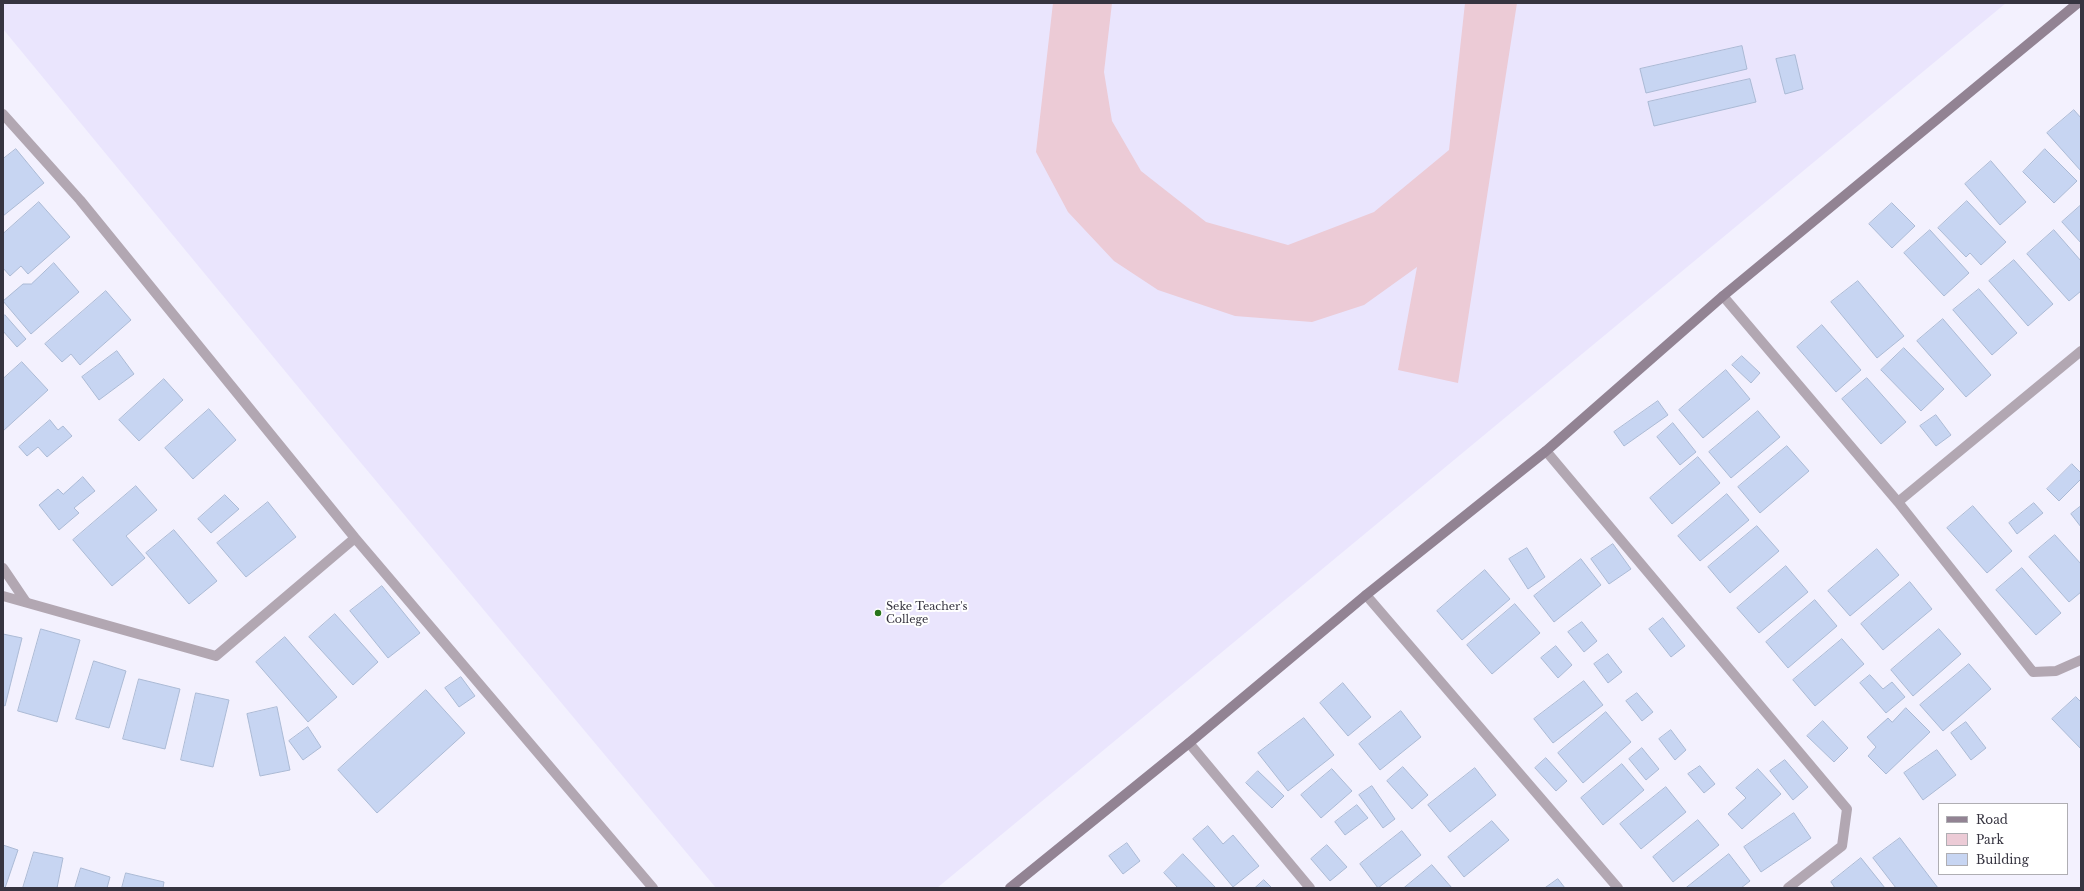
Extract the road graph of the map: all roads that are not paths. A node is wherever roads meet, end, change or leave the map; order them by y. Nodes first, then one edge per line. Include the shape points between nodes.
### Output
1 (2078, 3) edge
2 (3, 114) edge
3 (1723, 296) junction
4 (2081, 351) edge
5 (1546, 451) junction
6 (1898, 502) junction
7 (355, 538) junction
8 (3, 568) edge
9 (1366, 595) junction
10 (3, 596) edge
11 (26, 602) junction
12 (2081, 660) edge
13 (1189, 743) junction
14 (653, 888) edge
15 (1010, 888) edge
16 (1310, 888) edge
17 (1618, 888) edge
18 (1788, 888) edge

1 - 3 street
2 - 7 street via 80,200
3 - 5 street
3 - 6 street
4 - 6 street
5 - 9 street
5 - 18 street via 1848,809 1842,846
6 - 12 street via 2033,672 2056,671
7 - 11 street via 216,656
7 - 14 street
8 - 11 street
9 - 13 street
9 - 17 street
10 - 11 street
13 - 15 street
13 - 16 street

